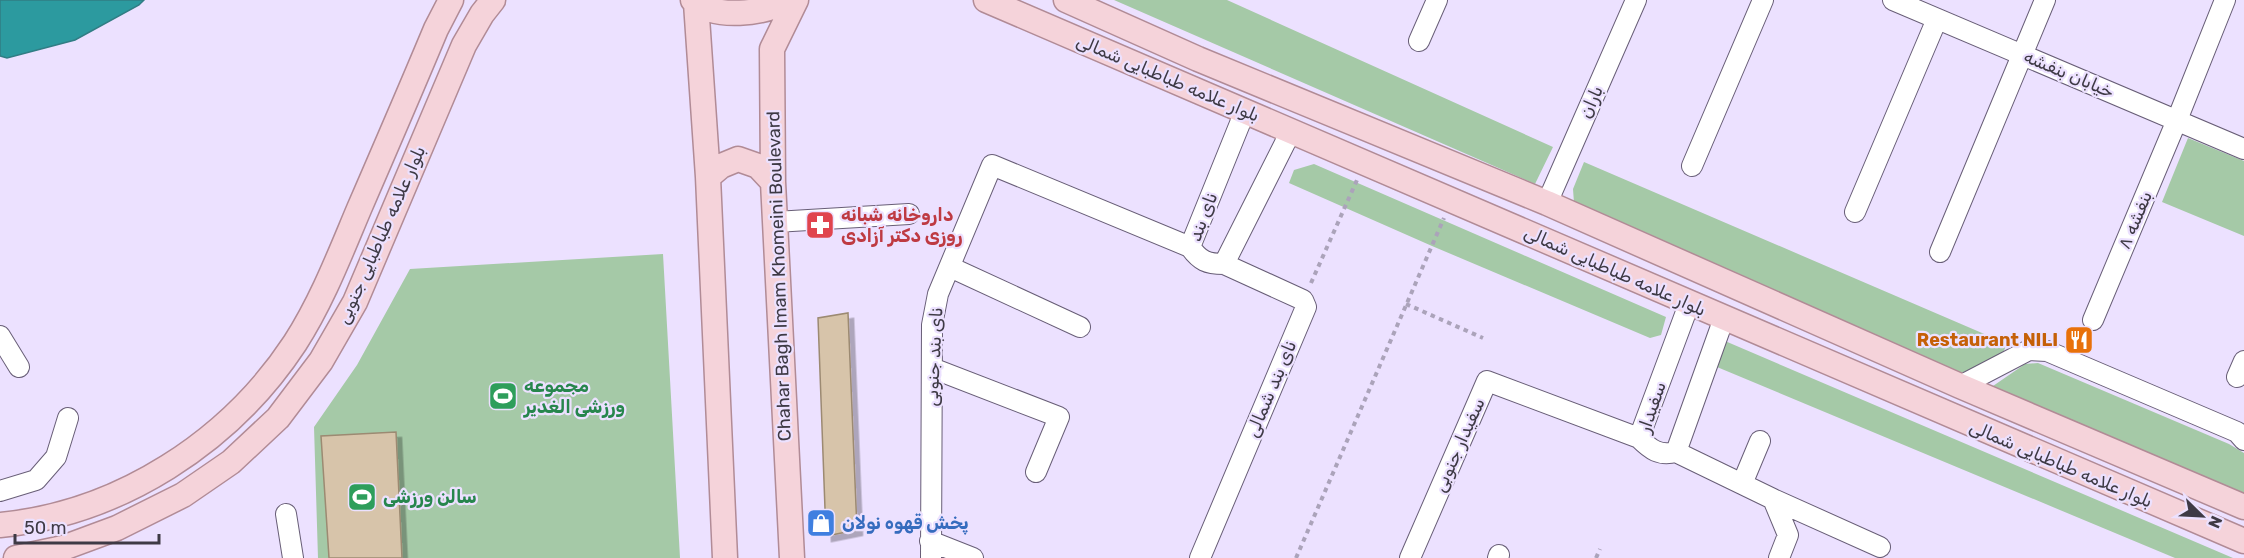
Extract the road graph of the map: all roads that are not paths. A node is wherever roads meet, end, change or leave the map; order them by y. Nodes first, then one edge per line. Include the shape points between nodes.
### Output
1 (451, 0) edge
2 (493, 0) edge
3 (788, 0) edge
4 (796, 0) edge
5 (986, 0) edge
6 (1066, 0) edge
7 (1437, 0) edge
8 (1636, 0) edge
9 (1763, 0) edge
10 (1893, 0) edge
11 (2045, 0) edge
12 (2224, 0) edge
13 (694, 2) edge
14 (1929, 10) edge
15 (1419, 41) dead end
16 (2023, 55) junction
17 (1245, 111) junction
18 (2177, 120) junction
19 (1291, 131) junction
20 (2244, 149) edge
21 (1692, 166) dead end
22 (708, 177) junction
23 (773, 182) junction
24 (1547, 203) junction
25 (1855, 212) dead end
26 (909, 214) dead end
27 (775, 222) junction
28 (1190, 247) junction
29 (1940, 252) dead end
30 (1224, 264) junction
31 (950, 267) junction
32 (1689, 304) junction
33 (1724, 318) junction
34 (2093, 320) dead end
35 (1080, 327) dead end
36 (0, 336) edge
37 (19, 367) dead end
38 (932, 368) junction
39 (1960, 386) junction
40 (68, 418) dead end
41 (1639, 438) junction
42 (2244, 440) edge
43 (1760, 441) dead end
44 (1676, 452) junction
45 (1036, 472) dead end
46 (1742, 484) junction
47 (0, 491) edge
48 (1773, 499) junction
49 (2244, 507) edge
50 (286, 514) dead end
51 (0, 525) edge
52 (2244, 541) edge
53 (1880, 547) dead end
54 (930, 549) edge
55 (16, 558) edge
56 (293, 558) edge
57 (725, 558) edge
58 (792, 558) edge
59 (974, 558) edge
60 (1200, 558) edge
61 (1410, 558) edge
62 (1779, 558) edge

1 - 51 main road, بلوار علامه طباطبایی جنوبی via 325,288 294,344 249,401 210,437 159,473 109,499 62,514
2 - 55 main road, بلوار علامه طباطبایی جنوبی via 464,45 355,303 321,361 278,418 231,462 183,495 117,528 63,548
3 - 13 main road via 762,11 741,14
4 - 23 main road, Chahar Bagh Imam Khomeini Boulevard via 772,49
5 - 17 main road, بلوار علامه طباطبایی شمالی
6 - 24 main road, بلوار علامه طباطبایی شمالی via 1198,59
7 - 15 street
8 - 24 street, باران
9 - 21 street
10 - 14 street, خیابان بنفشه
11 - 16 street
12 - 18 street, بنفشه ۸
13 - 22 main road
14 - 16 street, خیابان بنفشه
14 - 25 street
16 - 18 street, خیابان بنفشه
16 - 29 street
17 - 19 main road, بلوار علامه طباطبایی شمالی
17 - 28 street, نای بند
18 - 20 street, خیابان بنفشه
18 - 34 street, بنفشه ۸
19 - 30 street, نای بند
19 - 32 main road, بلوار علامه طباطبایی شمالی
22 - 23 main road via 738,159 758,166
22 - 57 main road
23 - 27 main road, Chahar Bagh Imam Khomeini Boulevard
24 - 39 main road, بلوار علامه طباطبایی شمالی
26 - 27 street
27 - 58 main road, Chahar Bagh Imam Khomeini Boulevard
28 - 30 street, نای بند via 1199,260
28 - 31 street, نای بند جنوبی via 992,165
30 - 60 street, نای بند شمالی via 1303,300 1306,307
31 - 35 street
31 - 38 street, نای بند جنوبی via 934,315
32 - 33 main road, بلوار علامه طباطبایی شمالی
32 - 41 street, سفیدار
33 - 44 street, سفیدار
33 - 52 main road, بلوار علامه طباطبایی شمالی
36 - 37 street
38 - 45 street via 1059,417
38 - 54 street, نای بند جنوبی
39 - 42 street via 2029,350 2047,351 2237,432
39 - 49 main road, بلوار علامه طباطبایی شمالی
40 - 47 street via 56,457 36,480
41 - 44 street, سفیدار via 1650,449 1665,454
41 - 61 street, سفیدار جنوبی via 1487,381
43 - 46 street
44 - 46 street
46 - 48 street
48 - 53 street
48 - 62 street via 1788,535
50 - 56 street
54 - 59 street

